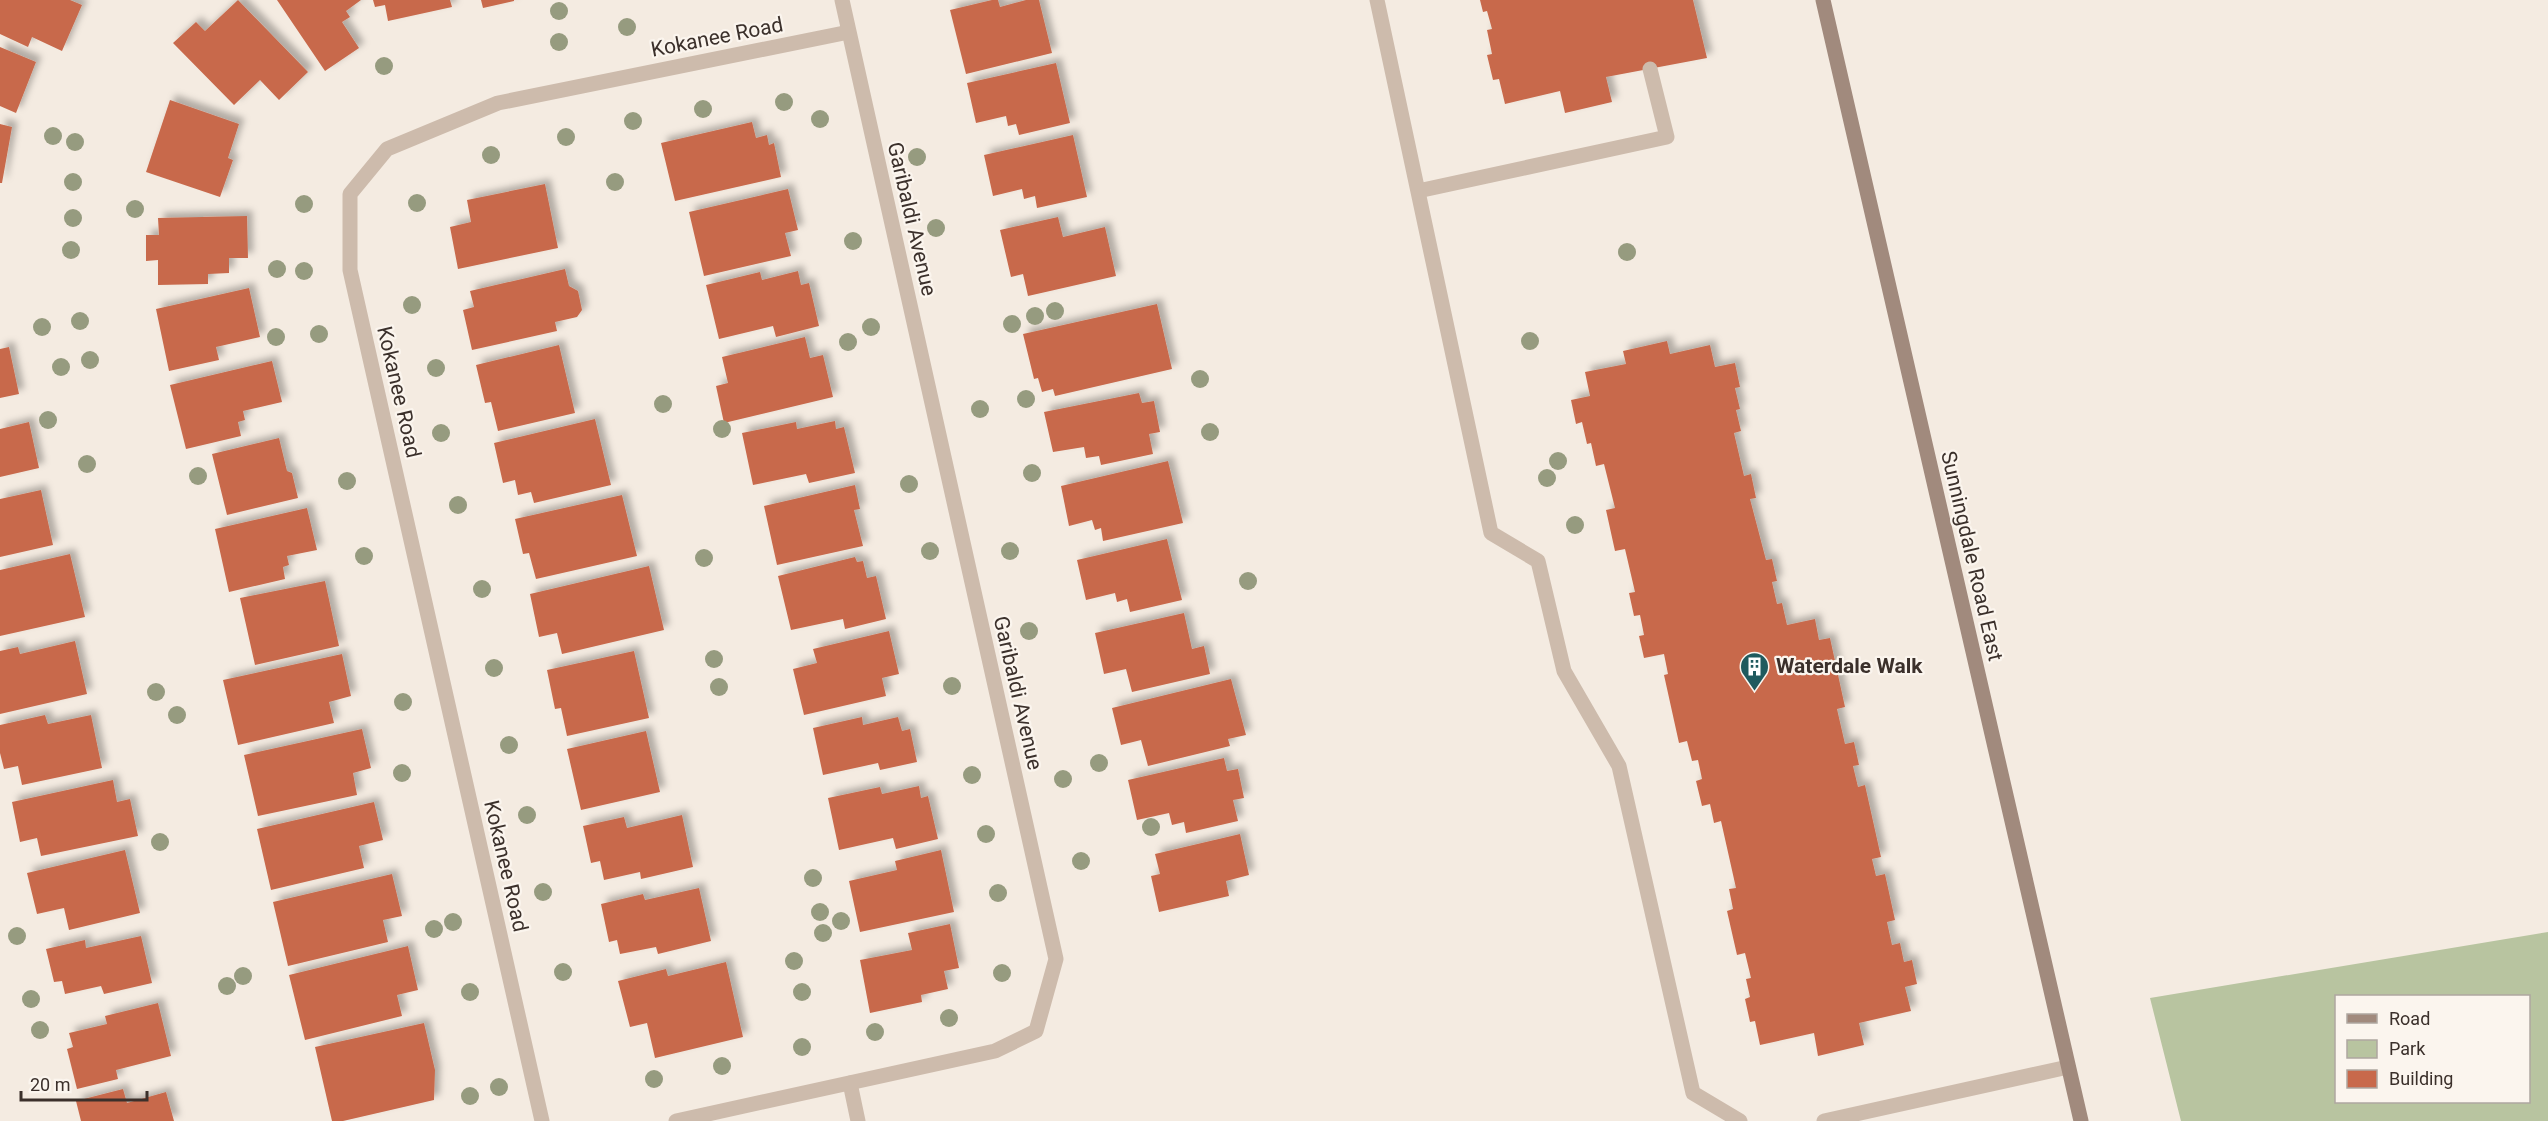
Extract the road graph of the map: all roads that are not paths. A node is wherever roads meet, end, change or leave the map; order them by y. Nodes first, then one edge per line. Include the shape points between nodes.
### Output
1 (842, 0) edge
2 (1377, 0) edge
3 (1823, 0) edge
4 (849, 32) junction
5 (1650, 69) dead end
6 (1418, 191) junction
7 (2068, 1067) junction
8 (850, 1083) junction
9 (542, 1121) edge
10 (676, 1121) edge
11 (858, 1121) edge
12 (1740, 1121) edge
13 (1824, 1121) edge
14 (2081, 1121) edge

1 - 4 street, Garibaldi Avenue
2 - 6 street
3 - 7 main road, Sunningdale Road East
4 - 8 street, Garibaldi Avenue via 1056,959 1036,1031 995,1051
4 - 9 street, Kokanee Road via 498,103 387,149 350,194 350,270
5 - 6 street via 1666,137
6 - 12 street via 1491,533 1538,561 1564,671 1619,766 1693,1093
7 - 13 street
7 - 14 main road, Sunningdale Road East
8 - 10 street, Garibaldi Avenue
8 - 11 street

